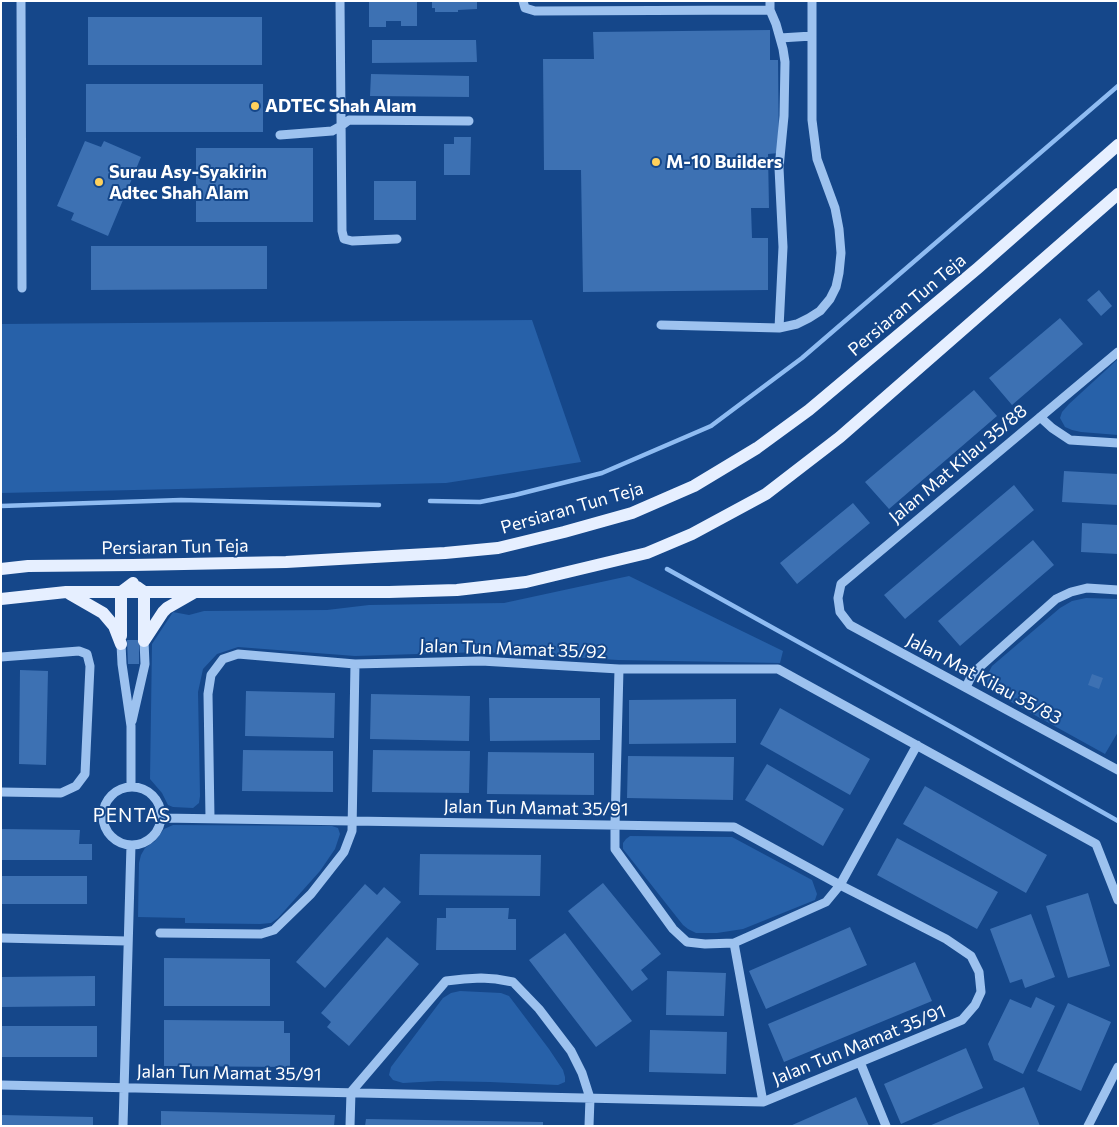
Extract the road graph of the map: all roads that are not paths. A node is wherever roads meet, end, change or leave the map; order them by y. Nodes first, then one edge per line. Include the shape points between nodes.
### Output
1 (21, 1) edge
2 (340, 1) edge
3 (523, 1) edge
4 (812, 1) edge
5 (770, 6) edge
6 (812, 36) junction
7 (780, 38) junction
8 (469, 121) dead end
9 (341, 126) junction
10 (280, 135) dead end
11 (1118, 145) edge
12 (1118, 194) edge
13 (397, 239) dead end
14 (22, 288) dead end
15 (661, 325) dead end
16 (779, 328) junction
17 (1118, 352) edge
18 (1040, 417) junction
19 (1118, 443) edge
20 (132, 566) junction
21 (1, 569) edge
22 (132, 583) junction
23 (1118, 590) edge
24 (66, 592) junction
25 (121, 592) junction
26 (144, 592) junction
27 (195, 592) junction
28 (1, 600) edge
29 (840, 612) joint
30 (144, 641) junction
31 (121, 644) junction
32 (1, 657) edge
33 (355, 664) junction
34 (619, 669) junction
35 (966, 687) junction
36 (131, 726) junction
37 (917, 746) junction
38 (1117, 768) edge
39 (130, 787) junction
40 (1, 792) edge
41 (161, 818) junction
42 (210, 818) junction
43 (352, 821) junction
44 (615, 826) junction
45 (130, 844) junction
46 (840, 885) junction
47 (1118, 900) edge
48 (160, 933) dead end
49 (1, 938) edge
50 (127, 941) junction
51 (734, 943) junction
52 (860, 1062) junction
53 (1118, 1066) edge
54 (1, 1085) edge
55 (124, 1087) junction
56 (351, 1092) junction
57 (590, 1098) junction
58 (763, 1102) junction
59 (123, 1126) edge
60 (350, 1126) edge
61 (589, 1126) edge
62 (886, 1126) edge
63 (1088, 1126) edge

1 - 14 street
2 - 9 street
3 - 5 street via 525,8 535,10
4 - 6 street
5 - 7 street
6 - 7 street
6 - 16 street via 812,120 817,159 839,229 839,273 836,287 820,311 798,324
7 - 16 street via 784,62 784,116 779,168 783,247
8 - 9 street via 349,120
9 - 10 street via 332,131
9 - 13 street via 344,239
11 - 20 main road, Persiaran Tun Teja via 809,410 757,448 694,486 632,513 498,548 286,562
12 - 27 main road via 840,437 766,494 692,534 647,553 526,582 457,590
15 - 16 street
17 - 18 street, Jalan Mat Kilau 35/88
18 - 19 street via 1070,440
18 - 29 street, Jalan Mat Kilau 35/88 via 841,584
20 - 21 main road, Persiaran Tun Teja
20 - 22 main road
22 - 25 main road
22 - 26 main road
23 - 35 street via 1086,588 1056,599 974,673
24 - 25 main road
24 - 28 main road
24 - 31 main road via 103,613 114,626
25 - 26 main road
25 - 31 main road
26 - 27 main road
26 - 30 main road
27 - 30 main road via 167,608
29 - 35 street, Jalan Mat Kilau 35/83 via 850,625
30 - 36 street via 145,664
31 - 36 street
32 - 40 street via 78,651 87,654 90,666 86,774 76,786 61,793
33 - 34 street, Jalan Tun Mamat 35/92 via 481,661
33 - 42 street, Jalan Tun Mamat 35/92 via 238,654 223,659 211,675 208,694
33 - 43 street
34 - 37 street, Jalan Tun Mamat 35/92 via 778,669
34 - 44 street
35 - 38 street, Jalan Mat Kilau 35/83
36 - 39 street
37 - 46 street
37 - 47 street, Jalan Tun Mamat 35/92 via 1096,844
39 - 41 street via 152,796
39 - 45 street via 116,792 105,804 103,820 105,828 116,840
41 - 42 street, Jalan Tun Mamat 35/91
41 - 45 street via 149,839
42 - 43 street, Jalan Tun Mamat 35/91
43 - 44 street, Jalan Tun Mamat 35/91
43 - 48 street via 344,852 311,894 274,930 261,934
44 - 46 street, Jalan Tun Mamat 35/91 via 734,828
44 - 51 street via 616,849 672,929 687,942
45 - 50 street
46 - 51 street via 826,902
46 - 52 street, Jalan Tun Mamat 35/91 via 946,939 971,956 979,972 981,992 962,1020
49 - 50 street
50 - 55 street
51 - 58 street
52 - 58 street, Jalan Tun Mamat 35/91
52 - 62 street
53 - 63 street
54 - 55 street, Jalan Tun Mamat 35/91
55 - 56 street, Jalan Tun Mamat 35/91
55 - 59 street
56 - 57 street, Jalan Tun Mamat 35/91
56 - 57 street via 446,982 481,978 513,982 539,1009 571,1051
56 - 60 street
57 - 58 street, Jalan Tun Mamat 35/91
57 - 61 street

